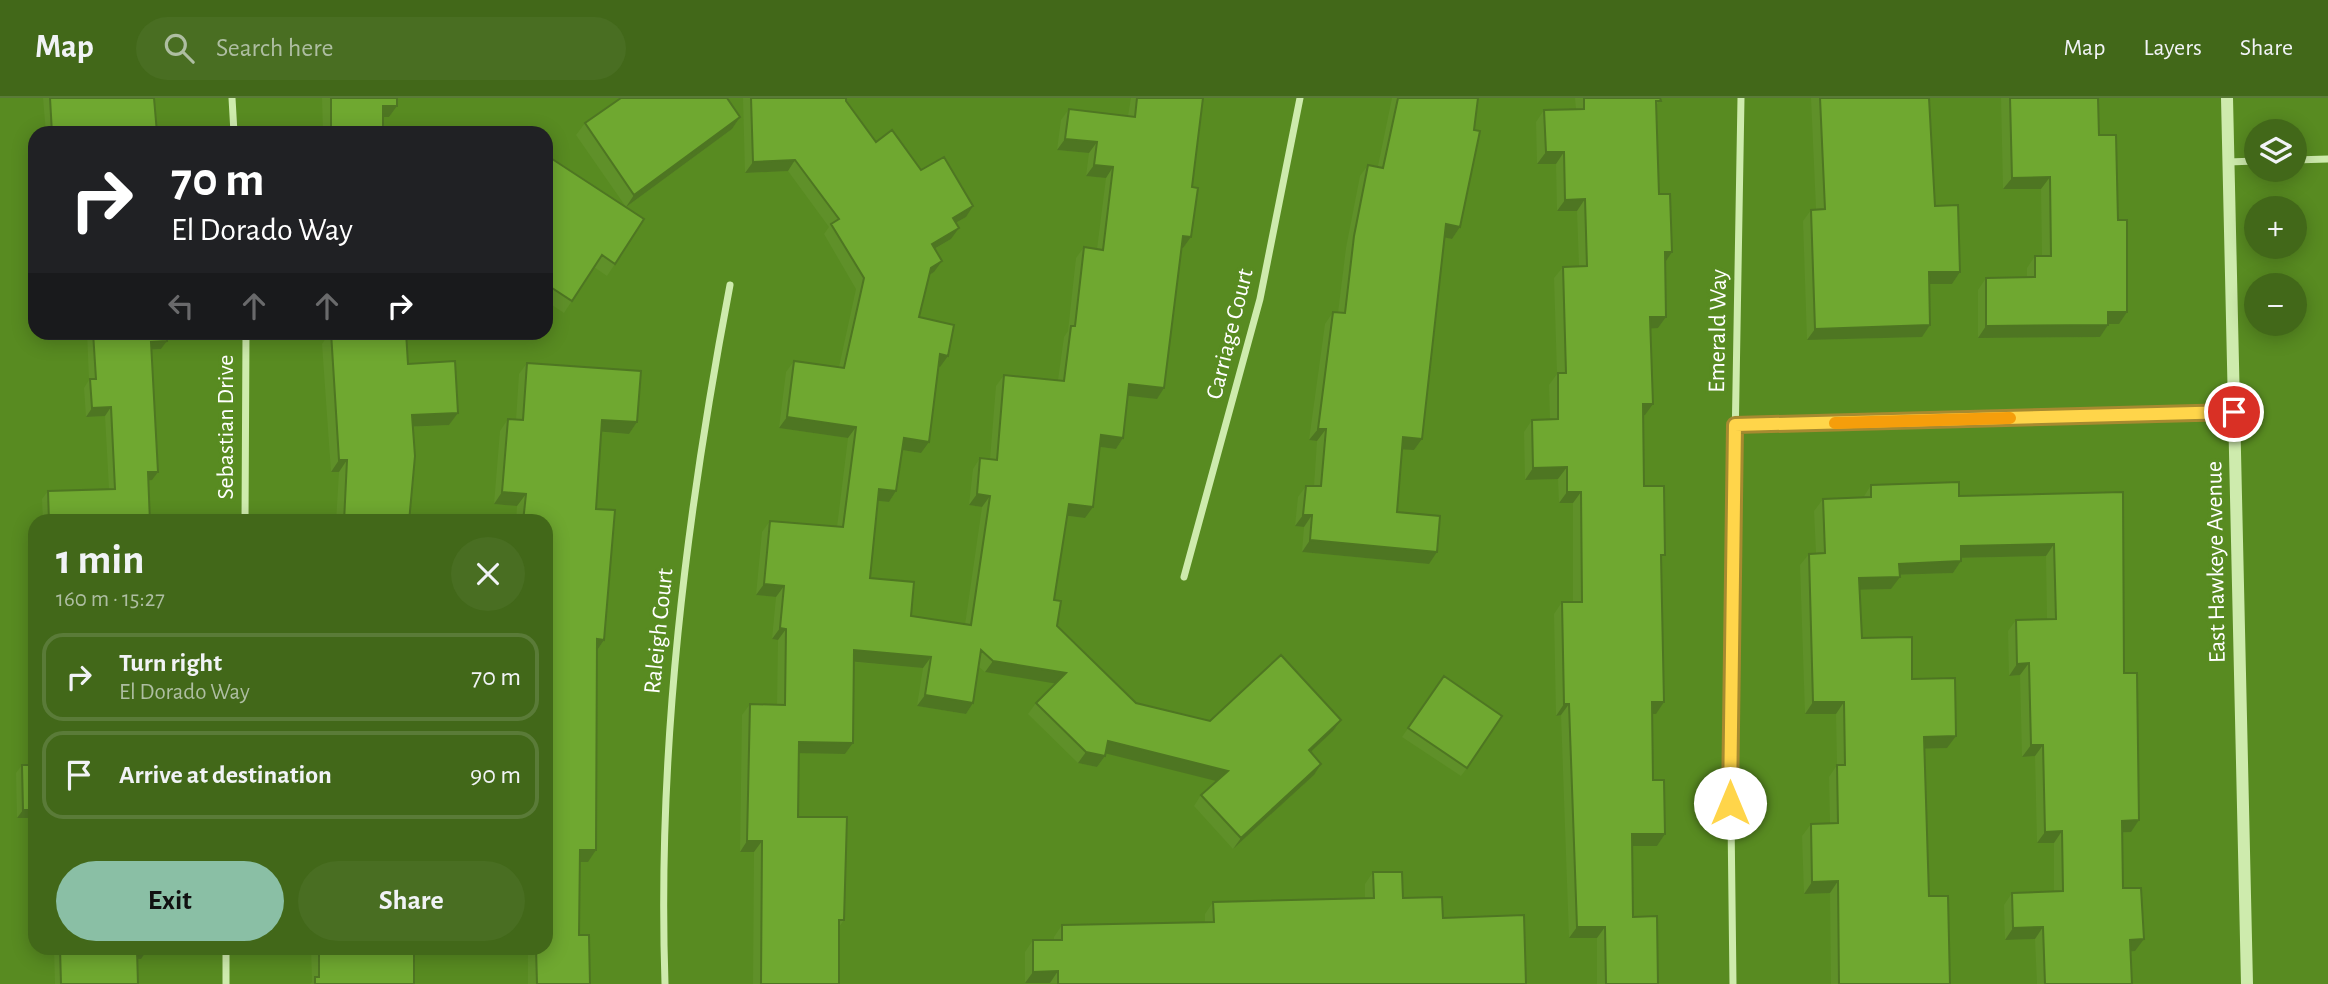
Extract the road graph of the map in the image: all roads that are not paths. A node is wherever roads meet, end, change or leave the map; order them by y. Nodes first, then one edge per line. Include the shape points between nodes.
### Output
1 (232, 98) edge
2 (1300, 98) edge
3 (1741, 98) edge
4 (2227, 98) edge
5 (234, 126) edge
6 (2328, 159) edge
7 (2307, 160) edge
8 (2244, 161) edge
9 (2228, 162) junction
10 (730, 285) dead end
11 (246, 340) edge
12 (2234, 412) junction
13 (1735, 425) junction
14 (245, 514) edge
15 (1184, 577) dead end
16 (226, 955) edge
17 (226, 984) edge
18 (665, 984) edge
19 (1733, 984) edge
20 (2247, 984) edge

1 - 5 street
2 - 15 street, Carriage Court via 1260,299
3 - 13 street, Emerald Way
4 - 9 street, East Hawkeye Avenue
6 - 7 street
8 - 9 street
9 - 12 street, East Hawkeye Avenue
10 - 18 street, Raleigh Court via 702,438 676,646 666,802
11 - 14 street, Sebastian Drive
12 - 13 street
12 - 20 street, East Hawkeye Avenue
13 - 19 street, Emerald Way via 1730,734
16 - 17 street

